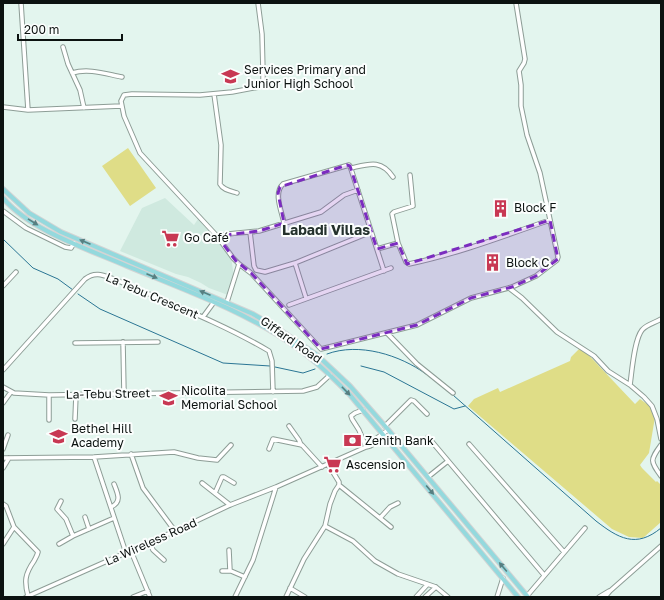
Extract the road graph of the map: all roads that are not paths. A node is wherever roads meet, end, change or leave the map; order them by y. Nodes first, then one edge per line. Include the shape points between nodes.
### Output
1 (21, 3) edge
2 (258, 3) edge
3 (516, 3) edge
4 (64, 47) dead end
5 (72, 73) junction
6 (122, 77) dead end
7 (214, 94) junction
8 (121, 106) junction
9 (3, 107) edge
10 (84, 108) junction
11 (28, 110) junction
12 (351, 168) junction
13 (410, 176) dead end
14 (394, 177) dead end
15 (3, 189) edge
16 (358, 190) junction
17 (237, 193) dead end
18 (3, 198) edge
19 (3, 211) edge
20 (550, 220) junction
21 (284, 223) junction
22 (250, 232) junction
23 (371, 232) junction
24 (217, 236) junction
25 (74, 243) junction
26 (398, 243) junction
27 (377, 249) junction
28 (295, 263) junction
29 (239, 264) junction
30 (391, 268) dead end
31 (384, 271) junction
32 (16, 272) dead end
33 (3, 286) edge
34 (509, 288) junction
35 (306, 298) junction
36 (214, 302) junction
37 (228, 302) junction
38 (289, 305) dead end
39 (203, 317) junction
40 (661, 319) edge
41 (386, 333) junction
42 (123, 342) junction
43 (158, 342) dead end
44 (75, 343) dead end
45 (324, 349) junction
46 (316, 355) junction
47 (3, 370) edge
48 (330, 375) junction
49 (630, 385) junction
50 (3, 387) edge
51 (11, 392) junction
52 (273, 392) junction
53 (453, 393) dead end
54 (124, 394) junction
55 (49, 395) junction
56 (76, 395) junction
57 (3, 403) edge
58 (363, 410) junction
59 (427, 414) dead end
60 (75, 419) dead end
61 (49, 420) dead end
62 (289, 426) dead end
63 (385, 426) junction
64 (389, 432) junction
65 (8, 435) dead end
66 (384, 436) junction
67 (428, 437) dead end
68 (661, 438) edge
69 (469, 444) dead end
70 (231, 445) dead end
71 (301, 445) junction
72 (661, 445) edge
73 (366, 447) junction
74 (3, 449) edge
75 (269, 449) dead end
76 (131, 454) junction
77 (94, 456) junction
78 (3, 458) edge
79 (9, 458) junction
80 (448, 461) junction
81 (328, 464) junction
82 (322, 467) junction
83 (3, 468) edge
84 (661, 476) edge
85 (428, 477) junction
86 (202, 483) dead end
87 (234, 483) dead end
88 (114, 484) dead end
89 (339, 485) junction
90 (276, 487) junction
91 (215, 493) junction
92 (61, 501) dead end
93 (398, 503) dead end
94 (5, 505) edge
95 (230, 505) junction
96 (110, 507) junction
97 (3, 512) edge
98 (85, 517) dead end
99 (114, 518) junction
100 (380, 518) junction
101 (325, 526) junction
102 (14, 527) junction
103 (391, 527) dead end
104 (585, 528) dead end
105 (89, 530) junction
106 (175, 531) junction
107 (73, 536) junction
108 (150, 543) junction
109 (3, 544) edge
110 (59, 544) dead end
111 (661, 546) edge
112 (229, 550) dead end
113 (131, 551) junction
114 (564, 552) junction
115 (126, 553) junction
116 (164, 560) dead end
117 (222, 571) dead end
118 (230, 571) junction
119 (544, 575) junction
120 (245, 577) junction
121 (502, 578) junction
122 (427, 585) junction
123 (290, 588) junction
124 (436, 588) junction
125 (148, 591) junction
126 (610, 591) junction
127 (27, 596) edge
128 (134, 597) edge
129 (150, 597) edge
130 (235, 597) edge
131 (286, 597) edge
132 (306, 597) edge
133 (416, 597) edge
134 (425, 597) edge
135 (448, 597) edge
136 (497, 597) edge
137 (518, 597) edge
138 (527, 597) edge
139 (599, 597) edge
140 (605, 597) edge

1 - 11 street
2 - 7 street via 263,80 257,88
3 - 20 street via 525,59 518,76 522,112 526,135 540,173
4 - 5 street
5 - 6 street via 100,72
5 - 10 street via 80,90
7 - 8 street via 124,95
7 - 17 street via 221,145 220,184
8 - 10 street
8 - 24 street via 128,129 140,153
9 - 11 street
10 - 11 street
12 - 14 street via 374,163 389,170
12 - 16 street
12 - 21 street via 347,165 283,184 278,193
13 - 26 street via 413,206 392,214
37 -> 15 main road, Giffard Road via 61,232 29,213
16 - 21 street via 344,195 321,212
16 - 23 street
18 -> 25 main road, Giffard Road via 26,217
19 - 25 street via 26,228 65,247 71,248
20 - 26 street via 409,264
20 - 34 street via 557,260 536,276
21 - 22 street
22 - 24 street
22 - 28 street via 256,270 265,272
23 - 27 street
23 - 28 street
24 - 29 street
25 -> 36 main road, Giffard Road
26 - 27 street
27 - 31 street
28 - 35 street
29 - 37 street
29 - 45 street via 251,273 319,349
30 - 31 street
31 - 35 street
32 - 33 street
34 - 41 street via 471,298 424,322
34 - 49 street via 557,332 594,356 608,371
35 - 38 street
36 - 39 street
36 - 48 main road, Giffard Road via 273,332 298,348
37 - 46 main road, Giffard Road via 277,328
39 - 47 street, La Tebu Crescent via 114,279 100,274 90,275
39 - 52 street, La Tebu Crescent via 269,351 272,361
40 - 49 street via 642,330
41 - 45 street
41 - 53 street via 417,364
42 - 43 street
42 - 44 street
42 - 54 street
45 - 46 street
46 - 63 main road, Giffard Road via 350,386
48 - 52 street, La-Tebu Street via 313,389
48 -> 58 main road, Giffard Road
49 - 68 street via 652,406
50 - 51 street, La-Tebu Street
51 - 55 street, La-Tebu Street
51 - 57 street
52 - 54 street, La-Tebu Street
54 - 56 street, La-Tebu Street
55 - 56 street, La-Tebu Street
55 - 61 street
56 - 60 street
58 - 66 main road, Giffard Road
58 - 73 street via 351,416
59 - 63 street via 411,400
62 - 71 street
63 - 64 main road, Giffard Road
64 - 66 street, La Wireless Road
64 - 85 main road, Giffard Road
65 - 74 street
66 - 73 street, La Wireless Road
66 -> 121 main road, Giffard Road
67 - 80 street
69 - 114 street
70 - 76 street via 217,460 174,452
71 - 75 street via 273,439
71 - 82 street
72 - 84 street via 652,456 652,460
73 - 81 street, La Wireless Road
76 - 77 street
76 - 106 street via 143,488
77 - 79 street
77 - 96 street
78 - 79 street
79 - 83 street
80 - 85 street
80 - 119 street
81 - 82 street, La Wireless Road
81 - 89 street
82 - 90 street, La Wireless Road
138 -> 85 main road, Giffard Road
86 - 91 street
87 - 91 street via 222,477
88 - 96 street via 119,496 117,502
89 - 100 street
89 - 101 street via 334,491
90 - 95 street, La Wireless Road
90 - 120 street via 259,545
91 - 95 street
92 - 107 street via 57,509 66,519
93 - 100 street via 390,507
94 - 97 street
94 - 102 street
95 - 106 street, La Wireless Road
96 - 99 street
98 - 105 street
99 - 105 street
99 - 115 street
100 - 103 street
101 - 122 street via 353,541 375,562
101 - 123 street via 304,559
102 - 109 street
102 - 127 street via 38,552 24,584
104 - 114 street
105 - 107 street
106 - 108 street, La Wireless Road
107 - 110 street
108 - 113 street, La Wireless Road
108 - 116 street via 153,550
111 - 126 street
112 - 118 street
113 - 115 street, La Wireless Road
113 - 125 street
114 - 119 street
115 - 127 street, La Wireless Road
117 - 118 street
118 - 120 street
119 - 138 street
120 - 130 street
121 - 136 street
121 - 137 main road, Giffard Road
122 - 124 street
122 - 133 street
123 - 131 street
123 - 132 street
124 - 134 street
124 - 135 street
125 - 128 street
125 - 129 street
126 - 139 street
126 - 140 street

